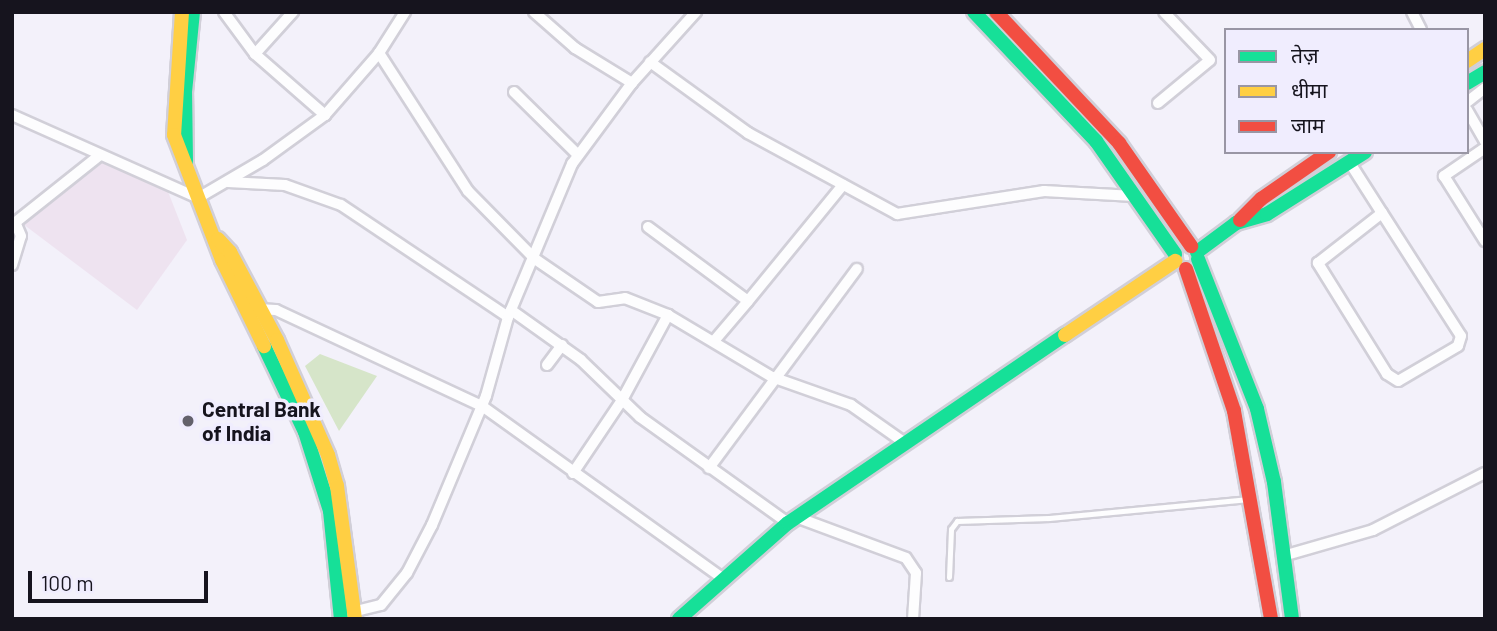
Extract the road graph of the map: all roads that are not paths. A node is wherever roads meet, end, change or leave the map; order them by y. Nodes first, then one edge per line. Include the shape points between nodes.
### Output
1 (182, 12) edge
2 (193, 12) edge
3 (224, 12) edge
4 (293, 12) edge
5 (405, 12) edge
6 (534, 12) edge
7 (696, 12) edge
8 (974, 12) edge
9 (996, 12) edge
10 (1164, 12) edge
11 (1412, 12) edge
12 (1420, 28) edge
13 (1485, 49) edge
14 (379, 53) junction
15 (255, 54) junction
16 (1469, 60) edge
17 (650, 62) junction
18 (1485, 72) edge
19 (1469, 82) edge
20 (632, 83) junction
21 (1485, 88) edge
22 (514, 92) dead end
23 (1469, 100) edge
24 (1158, 103) dead end
25 (1469, 114) edge
26 (12, 115) edge
27 (325, 115) junction
28 (1485, 142) edge
29 (1485, 148) edge
30 (1326, 154) edge
31 (1362, 154) edge
32 (100, 155) junction
33 (578, 155) junction
34 (1350, 163) junction
35 (186, 174) junction
36 (226, 182) junction
37 (843, 185) junction
38 (1134, 196) junction
39 (198, 198) junction
40 (1382, 213) junction
41 (1236, 223) junction
42 (14, 224) edge
43 (648, 227) dead end
44 (1485, 241) edge
45 (1196, 252) junction
46 (535, 259) junction
47 (1179, 261) junction
48 (12, 265) edge
49 (857, 269) dead end
50 (748, 301) junction
51 (254, 311) junction
52 (509, 314) junction
53 (668, 316) junction
54 (714, 341) junction
55 (562, 345) junction
56 (547, 365) dead end
57 (772, 377) junction
58 (622, 400) junction
59 (482, 406) junction
60 (905, 443) junction
61 (709, 468) junction
62 (573, 473) junction
63 (1485, 473) edge
64 (1252, 498) junction
65 (792, 520) junction
66 (1283, 556) junction
67 (949, 577) dead end
68 (722, 578) junction
69 (348, 616) edge
70 (679, 619) edge
71 (913, 619) edge
72 (1271, 619) edge
73 (1292, 619) edge

1 - 35 main road via 173,125
2 - 35 main road via 185,92
3 - 15 street
4 - 15 street
5 - 14 street
6 - 20 street via 575,48
7 - 17 street
8 - 38 main road via 1096,141
9 - 45 main road via 1119,143
10 - 24 street via 1210,60
11 - 12 street
13 - 16 main road
14 - 27 street
14 - 46 street via 468,191
15 - 27 street
17 - 20 street
17 - 37 street via 748,133
18 - 19 main road
20 - 33 street
21 - 23 street
22 - 33 street
25 - 28 street
26 - 32 street
27 - 36 street
29 - 44 street via 1444,176
30 - 41 main road via 1261,199
31 - 34 main road
32 - 39 street
32 - 42 street
33 - 46 street
34 - 40 street
34 - 41 main road via 1267,214
35 - 39 main road
36 - 39 street
36 - 52 street via 285,185 341,205
37 - 38 street via 901,215 1044,191
37 - 50 street
38 - 47 main road
39 - 51 main road via 217,238 222,261
40 - 40 street via 1462,339 1398,381 1390,378 1318,263
41 - 45 main road
42 - 48 street via 21,236
43 - 50 street
45 - 47 main road
45 - 47 main road via 1181,246
45 - 66 main road via 1257,409 1274,482
46 - 52 street
46 - 53 street via 598,302 625,298
47 - 60 main road
47 - 64 main road via 1234,411
49 - 57 street
50 - 54 street
51 - 59 street via 276,310
51 - 69 main road via 305,432 327,501
52 - 55 street
52 - 59 street
53 - 54 street
53 - 58 street
54 - 57 street
55 - 56 street
55 - 58 street
57 - 60 street via 851,405
57 - 61 street
58 - 61 street
58 - 62 street
59 - 62 street
59 - 69 street via 407,573 381,605
60 - 65 main road
61 - 65 street
62 - 68 street
63 - 66 street via 1373,530
64 - 67 lane via 1049,518 957,521 951,530
64 - 72 main road
65 - 68 main road
65 - 71 street via 906,558 916,573
66 - 73 main road
68 - 70 main road

